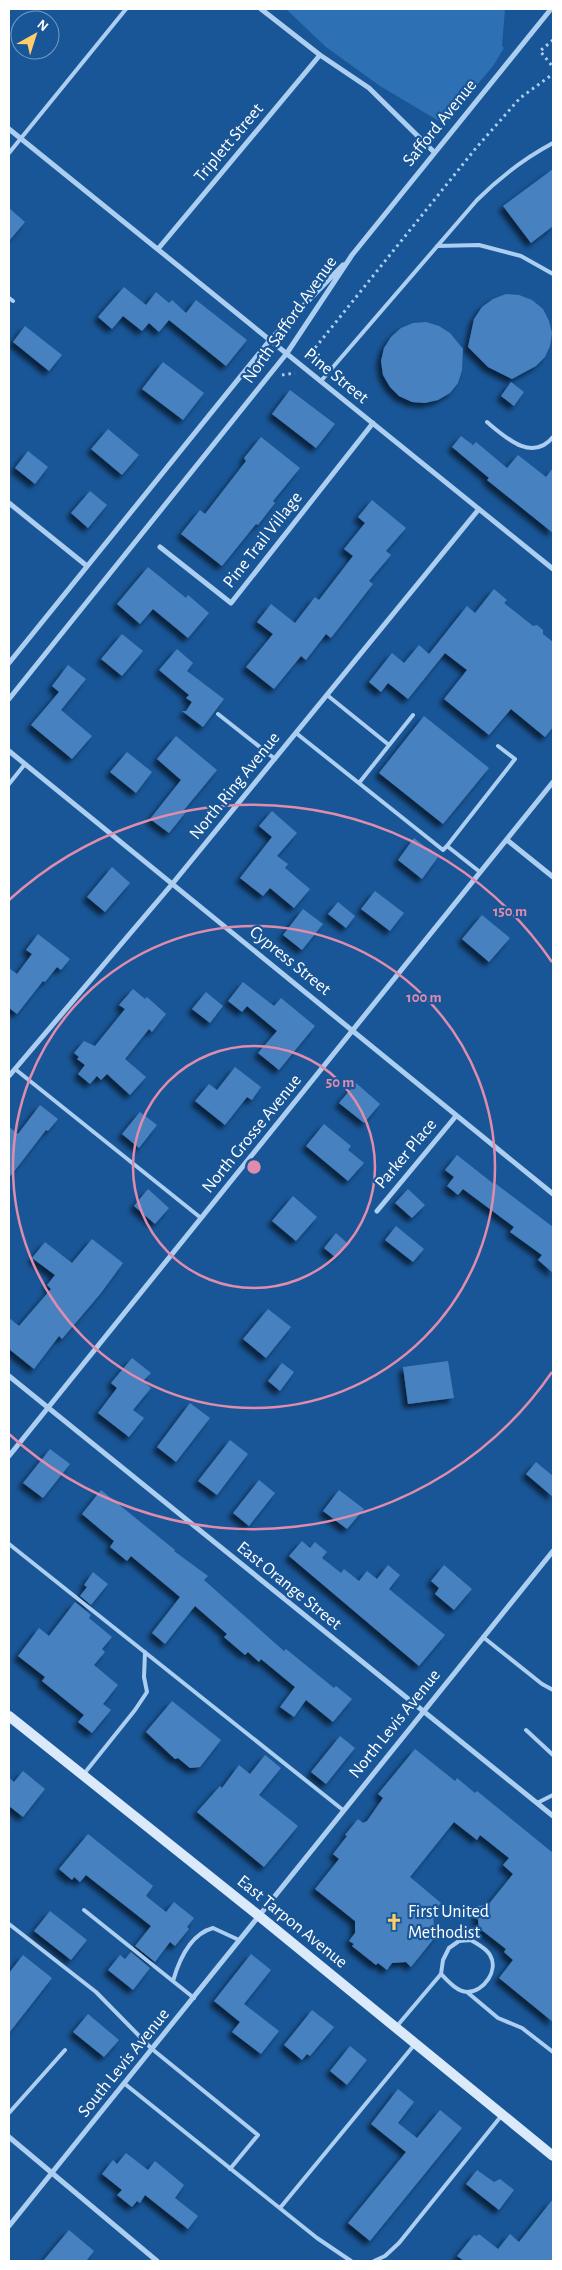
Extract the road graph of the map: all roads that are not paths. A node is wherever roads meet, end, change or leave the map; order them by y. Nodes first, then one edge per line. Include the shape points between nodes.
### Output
1 (126, 9) edge
2 (261, 9) edge
3 (551, 9) edge
4 (320, 55) junction
5 (9, 129) edge
6 (20, 139) junction
7 (553, 144) edge
8 (434, 152) junction
9 (9, 153) edge
10 (438, 246) junction
11 (158, 250) junction
12 (352, 255) junction
13 (553, 274) edge
14 (270, 340) junction
15 (287, 354) junction
16 (321, 381) junction
17 (487, 422) dead end
18 (373, 423) junction
19 (553, 437) edge
20 (9, 503) edge
21 (479, 509) junction
22 (160, 547) dead end
23 (87, 566) junction
24 (553, 569) edge
25 (9, 664) edge
26 (327, 695) junction
27 (9, 699) edge
28 (218, 714) dead end
29 (413, 715) dead end
30 (296, 733) junction
31 (389, 745) junction
32 (498, 746) dead end
33 (9, 751) edge
34 (274, 759) junction
35 (25, 764) junction
36 (553, 782) edge
37 (358, 783) junction
38 (9, 784) edge
39 (506, 840) junction
40 (447, 846) junction
41 (480, 872) junction
42 (553, 877) edge
43 (173, 883) junction
44 (352, 1030) junction
45 (15, 1069) junction
46 (9, 1076) edge
47 (456, 1116) junction
48 (553, 1194) edge
49 (377, 1211) dead end
50 (201, 1218) junction
51 (9, 1376) edge
52 (48, 1408) junction
53 (9, 1456) edge
54 (9, 1544) edge
55 (553, 1551) edge
56 (483, 1637) junction
57 (145, 1652) junction
58 (553, 1690) edge
59 (422, 1711) junction
60 (9, 1716) edge
61 (526, 1730) dead end
62 (553, 1755) edge
63 (82, 1775) junction
64 (553, 1794) edge
65 (537, 1803) junction
66 (343, 1810) junction
67 (553, 1816) edge
68 (84, 1910) dead end
69 (258, 1915) junction
70 (9, 1924) edge
71 (239, 1940) junction
72 (441, 1974) junction
73 (173, 1980) junction
74 (467, 1992) junction
75 (194, 1998) junction
76 (395, 2028) junction
77 (415, 2044) junction
78 (65, 2050) dead end
79 (152, 2050) junction
80 (553, 2052) edge
81 (125, 2084) junction
82 (9, 2113) edge
83 (502, 2115) junction
84 (9, 2137) edge
85 (553, 2156) edge
86 (230, 2169) junction
87 (52, 2172) junction
88 (280, 2208) junction
89 (9, 2226) edge
90 (157, 2261) edge
91 (351, 2261) edge
92 (374, 2261) edge

1 - 6 lane
2 - 4 street
3 - 8 street, Safford Avenue
4 - 8 street via 369,88
4 - 11 street, Triplett Street
5 - 6 street, Pine Street
6 - 9 lane
6 - 11 street, Pine Street
7 - 10 lane via 494,183
8 - 12 street, Safford Avenue
10 - 13 lane via 479,245 521,256
10 - 16 lane
11 - 14 street, Pine Street
12 - 14 street, North Safford Avenue
12 - 15 street, North Safford Avenue
14 - 15 street, Pine Street
14 - 23 street, North Safford Avenue
15 - 16 street, Pine Street
15 - 27 street, North Safford Avenue
16 - 18 street, Pine Street
17 - 19 lane via 513,443 532,449 547,444
18 - 21 street, Pine Street
18 - 22 street, Pine Trail Village via 231,603
20 - 23 street
21 - 24 street, Pine Street
21 - 26 street, North Ring Avenue
23 - 25 street, North Safford Avenue
26 - 30 street, North Ring Avenue
26 - 31 lane
28 - 34 lane
29 - 31 lane
30 - 34 street, North Ring Avenue
30 - 37 lane
31 - 37 lane
32 - 40 lane via 515,759
33 - 35 street, Cypress Street
34 - 43 street, North Ring Avenue
35 - 38 lane
35 - 43 street, Cypress Street
36 - 39 street, North Grosse Avenue
37 - 40 lane via 443,850
39 - 41 street, North Grosse Avenue
39 - 42 street
40 - 41 lane
41 - 44 street, North Grosse Avenue
43 - 44 street, Cypress Street
43 - 45 street, North Ring Avenue
44 - 47 street, Cypress Street
44 - 50 street, North Grosse Avenue
45 - 46 street, North Ring Avenue
45 - 50 lane
47 - 48 street, Cypress Street
47 - 49 street, Parker Place
50 - 52 street, North Grosse Avenue
51 - 52 street, East Orange Street
52 - 53 street, North Grosse Avenue
52 - 59 street, East Orange Street
54 - 57 lane
55 - 56 street, North Levis Avenue
56 - 58 lane
56 - 59 street, North Levis Avenue
57 - 63 lane via 147,1692
57 - 66 lane
59 - 65 street, East Orange Street
59 - 66 street, North Levis Avenue
60 - 63 main road, East Tarpon Avenue
61 - 62 lane
63 - 69 main road, East Tarpon Avenue
64 - 65 lane
65 - 67 street, East Orange Street
66 - 69 street, North Levis Avenue
68 - 73 lane
69 - 71 street, South Levis Avenue
69 - 76 main road, East Tarpon Avenue
70 - 79 lane via 96,1992
71 - 73 lane via 213,1928 205,1930 185,1953
71 - 75 street, South Levis Avenue
72 - 74 lane
72 - 74 lane via 449,1948 459,1941 471,1940 490,1955 493,1968 491,1977 483,1986
72 - 76 lane
73 - 75 lane
74 - 80 lane via 498,2018 522,2028
75 - 79 street, South Levis Avenue
76 - 77 main road, East Tarpon Avenue
77 - 83 main road, East Tarpon Avenue
77 - 88 lane
78 - 82 lane
79 - 81 street, South Levis Avenue
79 - 86 lane via 258,2135
81 - 86 lane
81 - 87 street, South Levis Avenue
83 - 85 main road, East Tarpon Avenue
83 - 92 lane via 399,2243
84 - 87 street
86 - 88 lane
87 - 89 street, South Levis Avenue
87 - 90 street
88 - 91 lane

